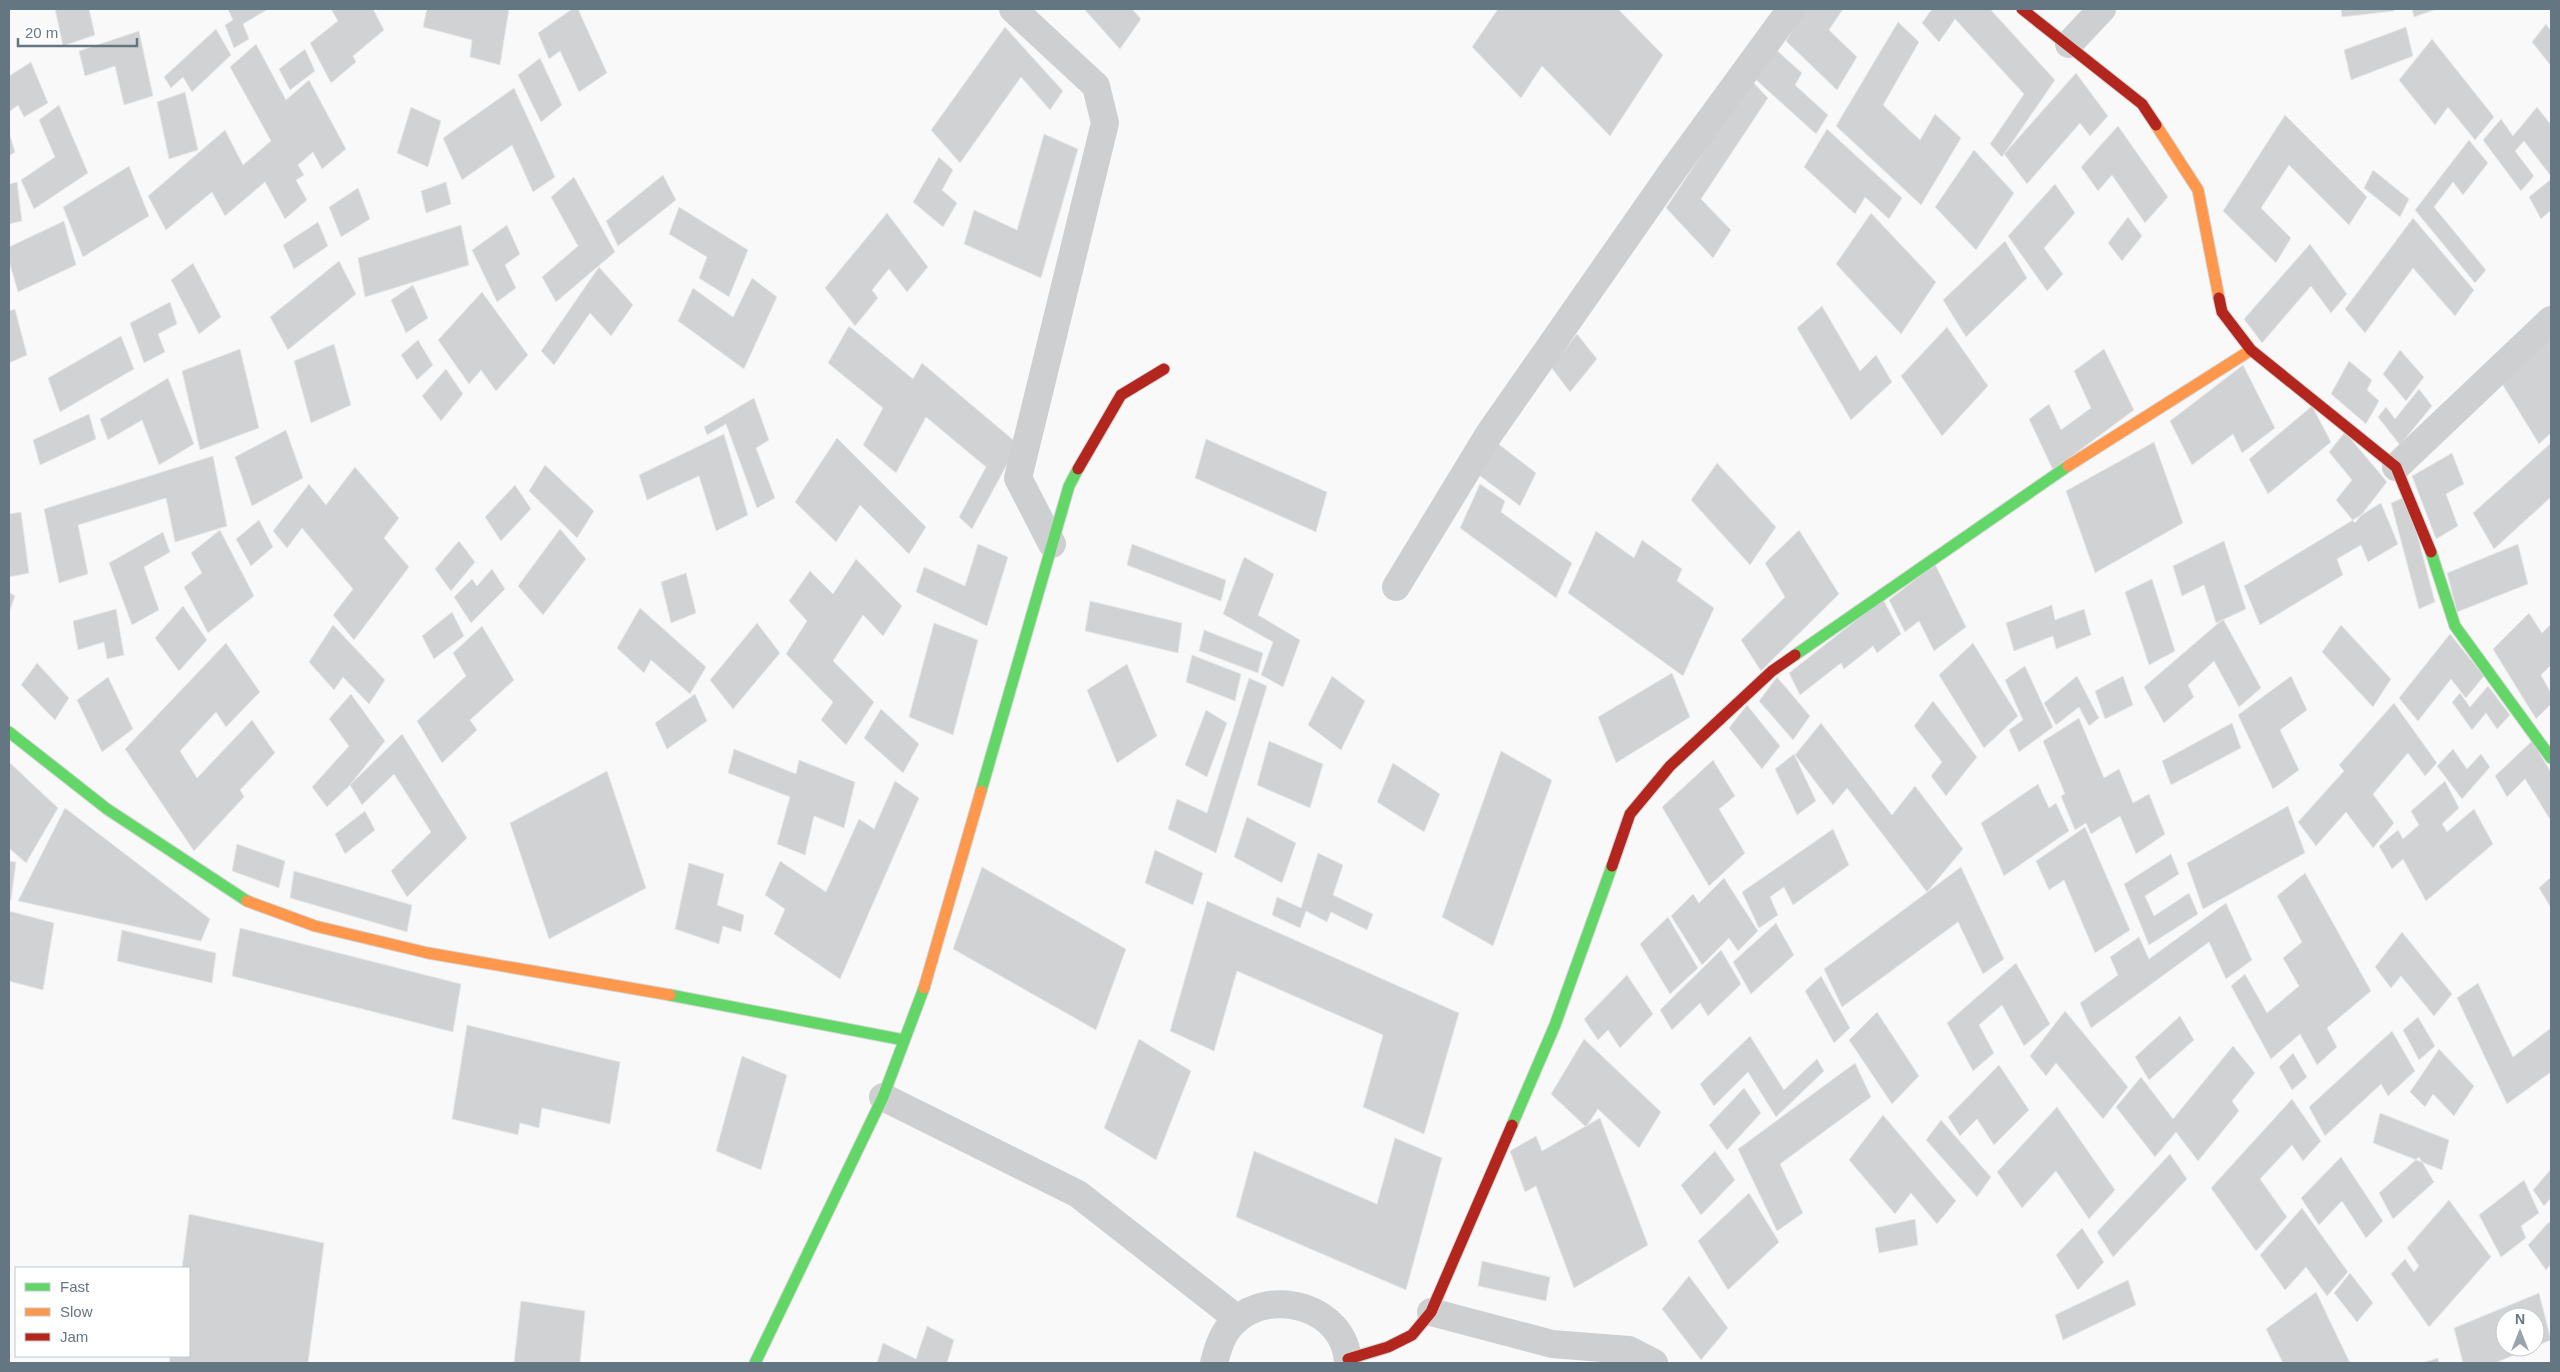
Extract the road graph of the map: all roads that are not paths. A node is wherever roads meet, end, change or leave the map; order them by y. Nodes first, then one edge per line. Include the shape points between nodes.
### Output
1 (1013, 9) edge
2 (1791, 9) edge
3 (2022, 9) edge
4 (2102, 9) edge
5 (2068, 44) junction
6 (2551, 320) edge
7 (2251, 350) junction
8 (1164, 369) dead end
9 (2396, 467) junction
10 (1052, 544) junction
11 (1396, 587) dead end
12 (9, 732) edge
13 (2551, 758) edge
14 (904, 1040) junction
15 (883, 1097) junction
16 (1431, 1312) junction
17 (1233, 1322) junction
18 (1348, 1361) edge
19 (755, 1363) edge
20 (1214, 1363) edge
21 (1654, 1363) edge

1 - 10 street via 1096,86 1105,123 1018,478
2 - 11 street via 1674,169 1489,434
3 - 5 street
4 - 5 street
5 - 7 street via 2142,104 2198,190 2222,312
6 - 9 street
7 - 9 street
7 - 16 street via 2067,467 1772,670 1664,773 1630,814 1555,1025
8 - 10 street via 1121,395 1069,486
9 - 13 street via 2427,538 2455,626
10 - 14 street via 922,996
12 - 14 street via 107,809 246,902 315,926 428,953 735,1006
14 - 15 street
15 - 17 street via 1078,1194 1230,1313
15 - 19 street
16 - 18 street via 1412,1335 1388,1348
16 - 21 street via 1552,1344 1629,1350
17 - 18 street via 1270,1303 1291,1303 1312,1310 1328,1322 1341,1339
17 - 20 street via 1220,1341

